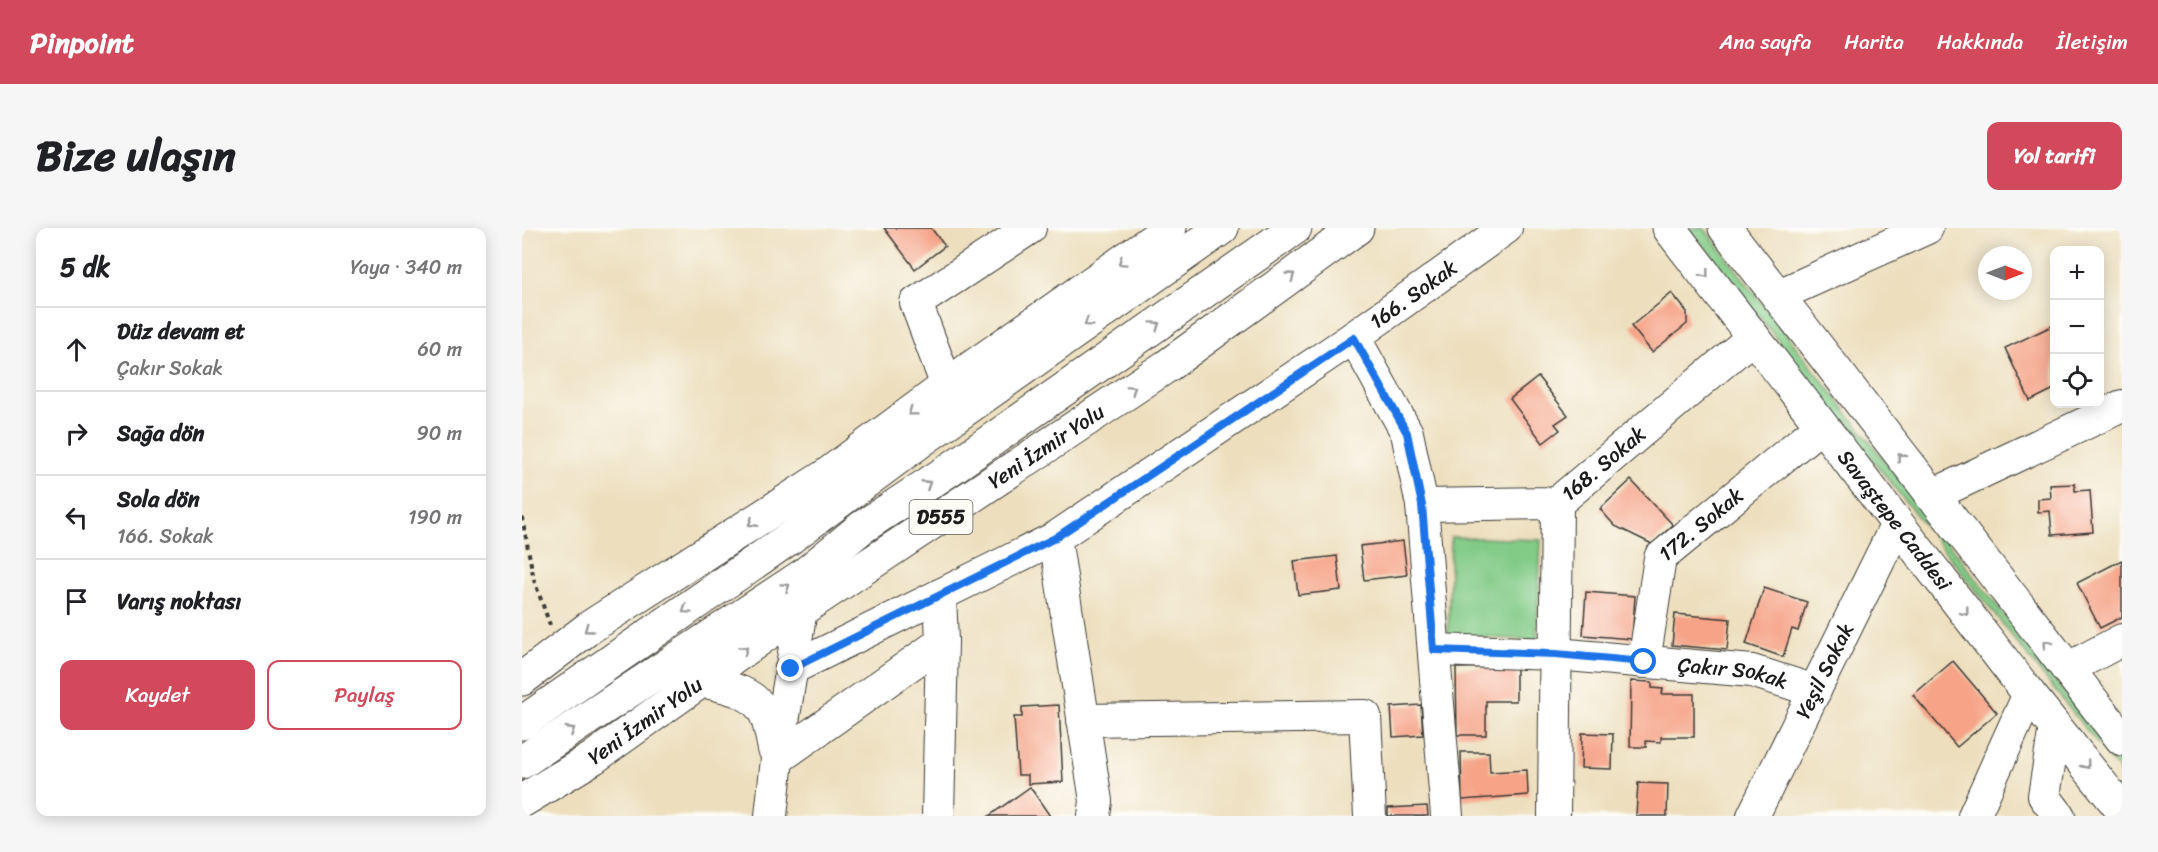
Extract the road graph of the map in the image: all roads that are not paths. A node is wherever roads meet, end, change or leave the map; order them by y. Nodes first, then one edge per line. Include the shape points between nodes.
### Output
1 (1030, 228) edge
2 (1170, 228) edge
3 (1221, 228) edge
4 (1295, 228) edge
5 (1357, 228) edge
6 (1506, 228) edge
7 (1669, 228) edge
8 (1725, 228) edge
9 (1927, 228) edge
10 (1777, 296) junction
11 (1753, 337) junction
12 (1354, 338) junction
13 (947, 386) junction
14 (2122, 406) edge
15 (1821, 426) junction
16 (1931, 496) junction
17 (1557, 503) junction
18 (1422, 505) junction
19 (1897, 524) junction
20 (1055, 538) junction
21 (940, 595) junction
22 (801, 609) junction
23 (2122, 640) edge
24 (942, 642) junction
25 (1434, 650) junction
26 (1556, 654) junction
27 (1644, 662) junction
28 (791, 669) junction
29 (2067, 669) junction
30 (522, 680) edge
31 (701, 681) junction
32 (1815, 691) junction
33 (2029, 694) junction
34 (1083, 720) junction
35 (522, 723) edge
36 (2055, 727) junction
37 (2122, 739) edge
38 (777, 759) junction
39 (522, 762) edge
40 (522, 801) edge
41 (2122, 810) edge
42 (771, 816) edge
43 (938, 816) edge
44 (1094, 816) edge
45 (1370, 816) edge
46 (1447, 816) edge
47 (1554, 816) edge
48 (1753, 816) edge
49 (1974, 816) edge
50 (2059, 816) edge

1 - 13 street via 916,303
2 -> 13 main road
3 -> 35 main road via 791,537
39 -> 4 main road, Yeni İzmir Yolu / D555 via 805,574 861,528
22 -> 5 main road, Yeni İzmir Yolu / D555 via 1167,366
6 - 12 street, 166. Sokak
7 -> 11 main road, Savaştepe Caddesi
8 - 10 main road
9 - 10 street
16 -> 10 main road
11 - 15 main road, Savaştepe Caddesi
11 - 17 street, 168. Sokak
12 - 18 street via 1407,433
12 - 20 street, 166. Sokak
13 -> 30 main road via 824,477 590,627
14 - 16 street
15 - 19 main road, Savaştepe Caddesi
15 - 27 street, 172. Sokak via 1660,558
29 -> 16 main road
17 - 18 street, 168. Sokak
17 - 26 street
18 - 25 street
19 - 32 street, Yeşil Sokak
19 -> 33 main road, Savaştepe Caddesi
20 - 21 street, 166. Sokak
20 - 34 street
21 - 24 street
21 - 28 street, 166. Sokak
22 - 28 street
31 -> 22 main road, Yeni İzmir Yolu / D555
23 - 29 street
24 - 38 street
24 - 43 street
25 - 26 street, Çakır Sokak
25 - 46 street
26 - 27 street, Çakır Sokak
26 - 47 street
27 - 32 street, Çakır Sokak via 1752,671
28 - 38 street
29 - 37 main road
31 - 38 street via 741,691 752,699 766,714
31 - 40 main road, Yeni İzmir Yolu / D555 via 593,758
32 - 48 street, Yeşil Sokak
33 - 36 main road, Savaştepe Caddesi
33 - 49 street
34 - 44 street via 1096,801
34 - 45 street via 1365,716
36 -> 41 main road, Savaştepe Caddesi
36 - 50 street via 2044,796
38 - 42 street

